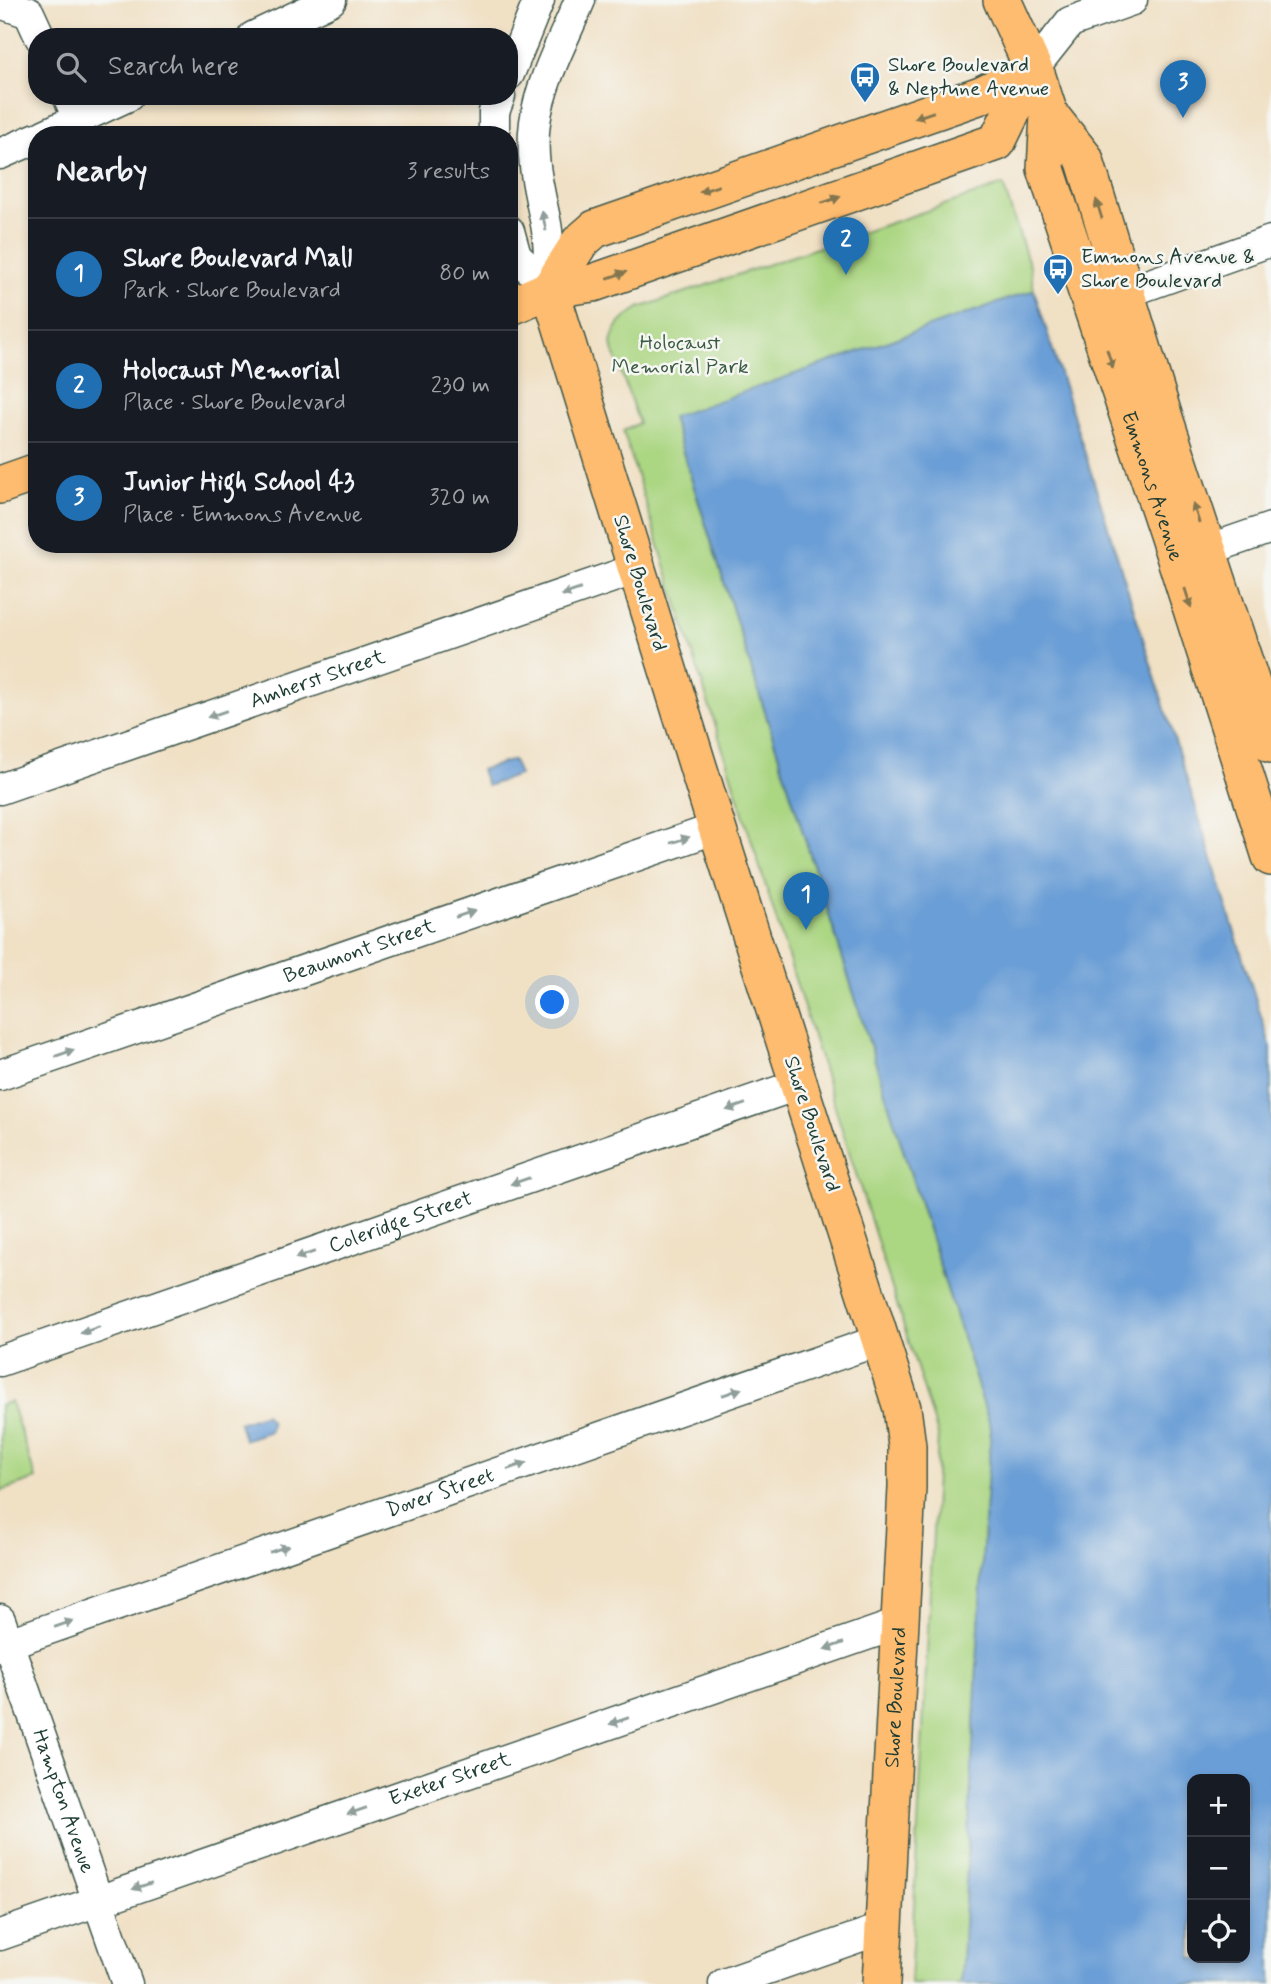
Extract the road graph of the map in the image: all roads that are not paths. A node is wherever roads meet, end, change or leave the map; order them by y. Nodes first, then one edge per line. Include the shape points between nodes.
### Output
1 (331, 0) edge
2 (539, 0) edge
3 (580, 0) edge
4 (1002, 0) edge
5 (1132, 0) edge
6 (0, 3) edge
7 (36, 28) edge
8 (272, 28) edge
9 (518, 52) edge
10 (1032, 70) junction
11 (497, 105) edge
12 (73, 108) edge
13 (1049, 114) junction
14 (54, 126) edge
15 (494, 126) edge
16 (28, 142) edge
17 (0, 154) edge
18 (1271, 241) edge
19 (518, 259) edge
20 (550, 289) junction
21 (1125, 292) junction
22 (518, 303) edge
23 (28, 475) edge
24 (0, 485) edge
25 (1271, 528) edge
26 (1192, 555) junction
27 (636, 569) junction
28 (1271, 744) edge
29 (0, 789) edge
30 (717, 828) junction
31 (1271, 857) edge
32 (0, 1075) edge
33 (800, 1084) junction
34 (880, 1340) junction
35 (0, 1361) edge
36 (898, 1624) junction
37 (3, 1637) edge
38 (98, 1901) junction
39 (884, 1928) junction
40 (0, 1935) edge
41 (127, 1984) edge
42 (724, 1984) edge
43 (881, 1984) edge

1 - 8 street
2 - 9 street
20 -> 3 street via 546,226 536,186 535,122 543,90
4 - 10 main road, Emmons Avenue
5 - 10 street via 1070,22
6 - 7 street via 29,13
10 - 13 main road, Emmons Avenue
10 -> 20 main road via 981,95 595,229 580,242
20 -> 10 main road via 593,283 997,142
11 - 15 street
12 - 14 street
21 -> 13 main road, Emmons Avenue via 1084,158
13 -> 26 main road, Emmons Avenue via 1046,169
16 - 17 street
18 - 21 street
19 - 20 street
20 - 22 main road
20 - 27 main road, Shore Boulevard
26 -> 21 main road, Emmons Avenue
23 - 24 main road
25 - 26 street
26 - 28 main road, Emmons Avenue
26 -> 31 main road, Emmons Avenue
27 -> 29 street, Amherst Street
27 - 30 main road, Shore Boulevard
32 -> 30 street, Beaumont Street
30 - 33 main road, Shore Boulevard
33 - 34 main road, Shore Boulevard
33 -> 35 street, Coleridge Street
34 - 36 main road, Shore Boulevard via 902,1408 907,1446
37 -> 34 street, Dover Street
36 -> 38 street, Exeter Street
36 - 39 main road, Shore Boulevard
37 - 38 street, Hampton Avenue
38 - 40 street, Exeter Street
38 - 41 street, Hampton Avenue
39 - 42 street
39 - 43 main road, Shore Boulevard

